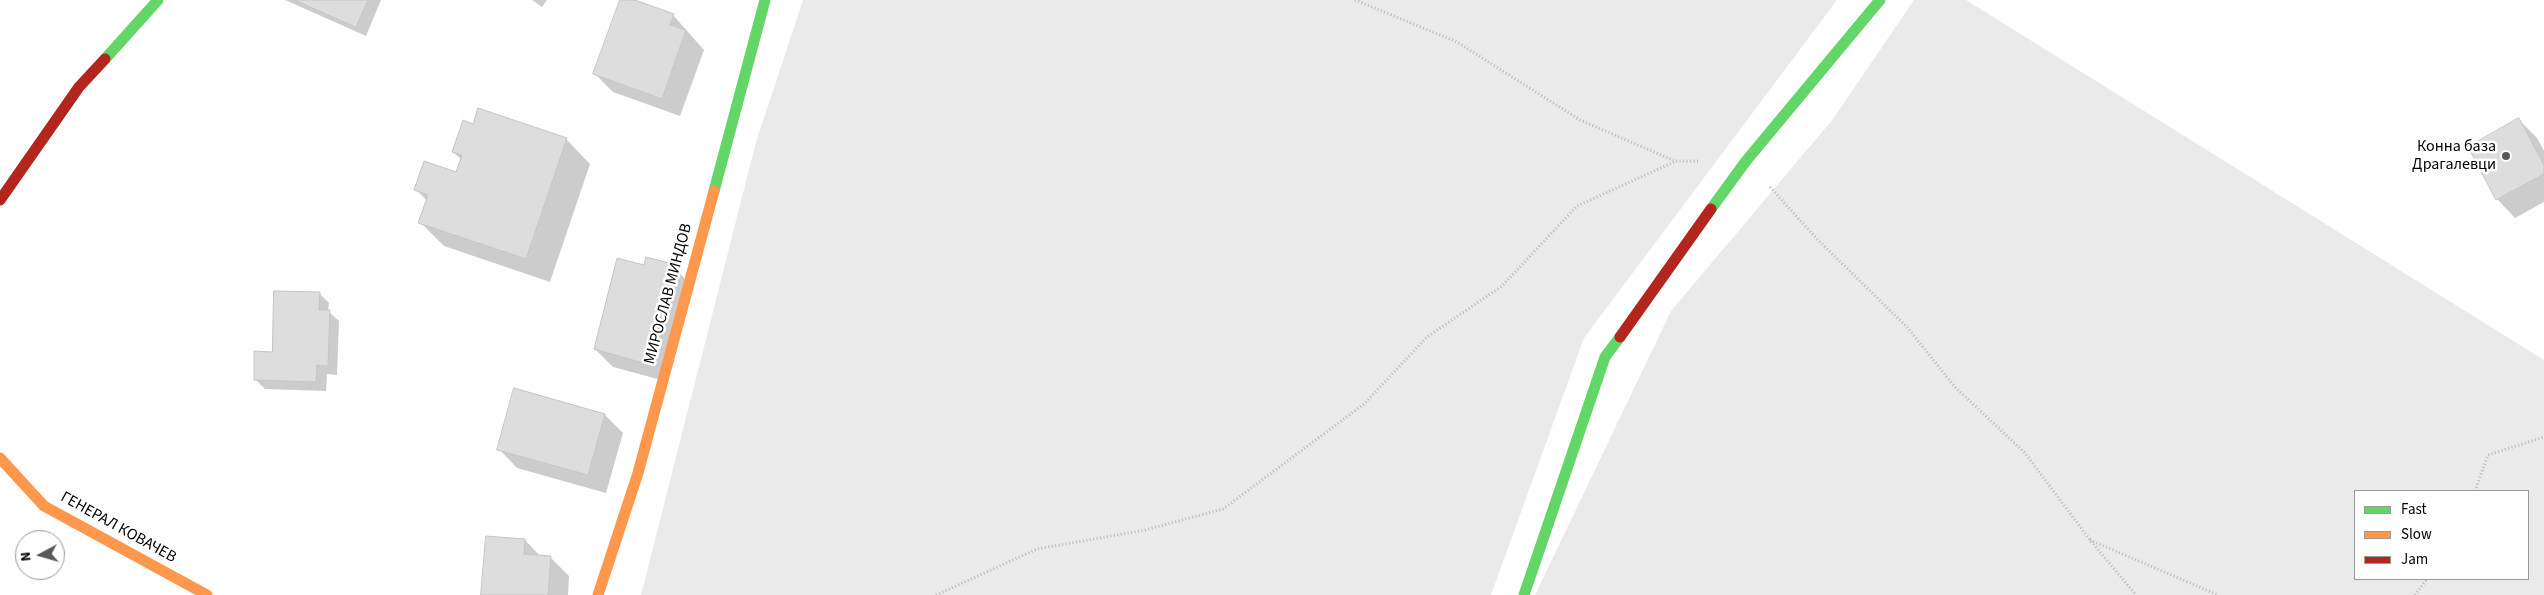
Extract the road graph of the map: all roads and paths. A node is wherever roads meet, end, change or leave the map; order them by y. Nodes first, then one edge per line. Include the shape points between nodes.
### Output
1 (158, 0) edge
2 (765, 0) edge
3 (1355, 0) edge
4 (1880, 0) edge
5 (1746, 160) junction
6 (1675, 161) junction
7 (0, 200) edge
8 (2544, 436) edge
9 (0, 458) edge
10 (2475, 490) edge
11 (2090, 540) junction
12 (2426, 580) edge
13 (207, 595) edge
14 (598, 595) edge
15 (936, 595) edge
16 (1524, 595) edge
17 (2136, 595) edge
18 (2218, 595) edge
19 (2415, 595) edge

1 - 7 street via 79,87
2 - 14 street, МИРОСЛАВ МИНДОВ via 638,473
3 - 6 path via 1457,42 1580,120
4 - 5 street
5 - 6 path
5 - 11 path via 1817,239 1907,327 1955,387 2025,453
5 - 16 street via 1605,357
6 - 15 path via 1577,206 1502,286 1427,337 1364,404 1223,509 1145,530 1037,549
8 - 10 path via 2488,455
9 - 13 street, ГЕНЕРАЛ КОВАЧЕВ via 44,506
11 - 17 path
11 - 18 path
12 - 19 path

